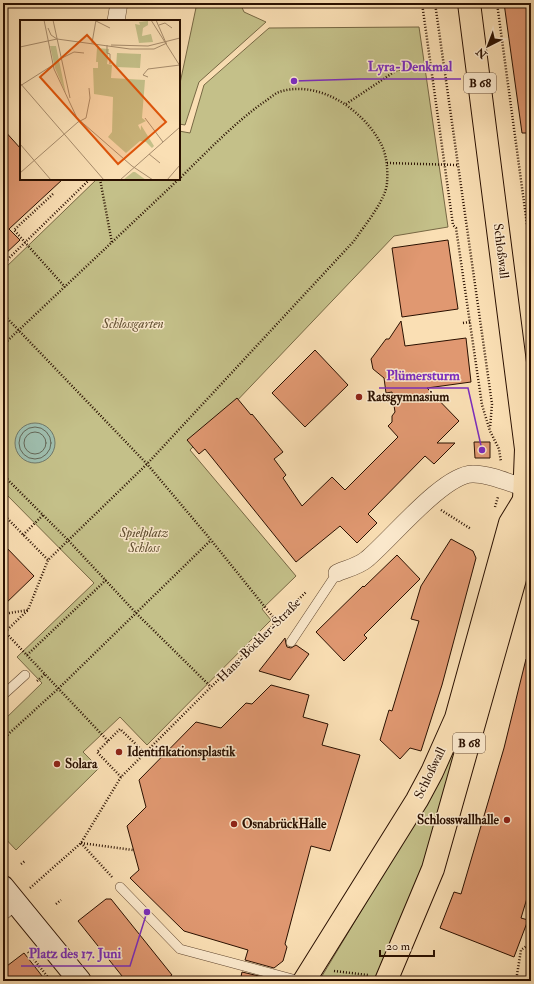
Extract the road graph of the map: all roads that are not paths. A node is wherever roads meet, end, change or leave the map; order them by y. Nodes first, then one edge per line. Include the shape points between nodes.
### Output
1 (119, 3) edge
2 (469, 3) edge
3 (116, 20) edge
4 (527, 492) edge
5 (337, 573) joint
6 (291, 642) dead end
7 (25, 675) dead end
8 (3, 696) edge
9 (120, 887) road end
10 (7, 900) edge
11 (305, 977) edge
12 (388, 977) edge
13 (80, 981) edge

1 - 3 street
2 - 4 main road, Schloßwall / B 68 via 525,441
4 - 5 street via 481,474 456,478 437,492 366,560
4 - 11 main road, Schloßwall / B 68 via 510,523 456,718 432,772
4 - 12 main road, Schloßwall / B 68 via 530,526 453,801 433,869
5 - 6 lane
7 - 8 lane
9 - 11 lane via 180,949
10 - 13 street

